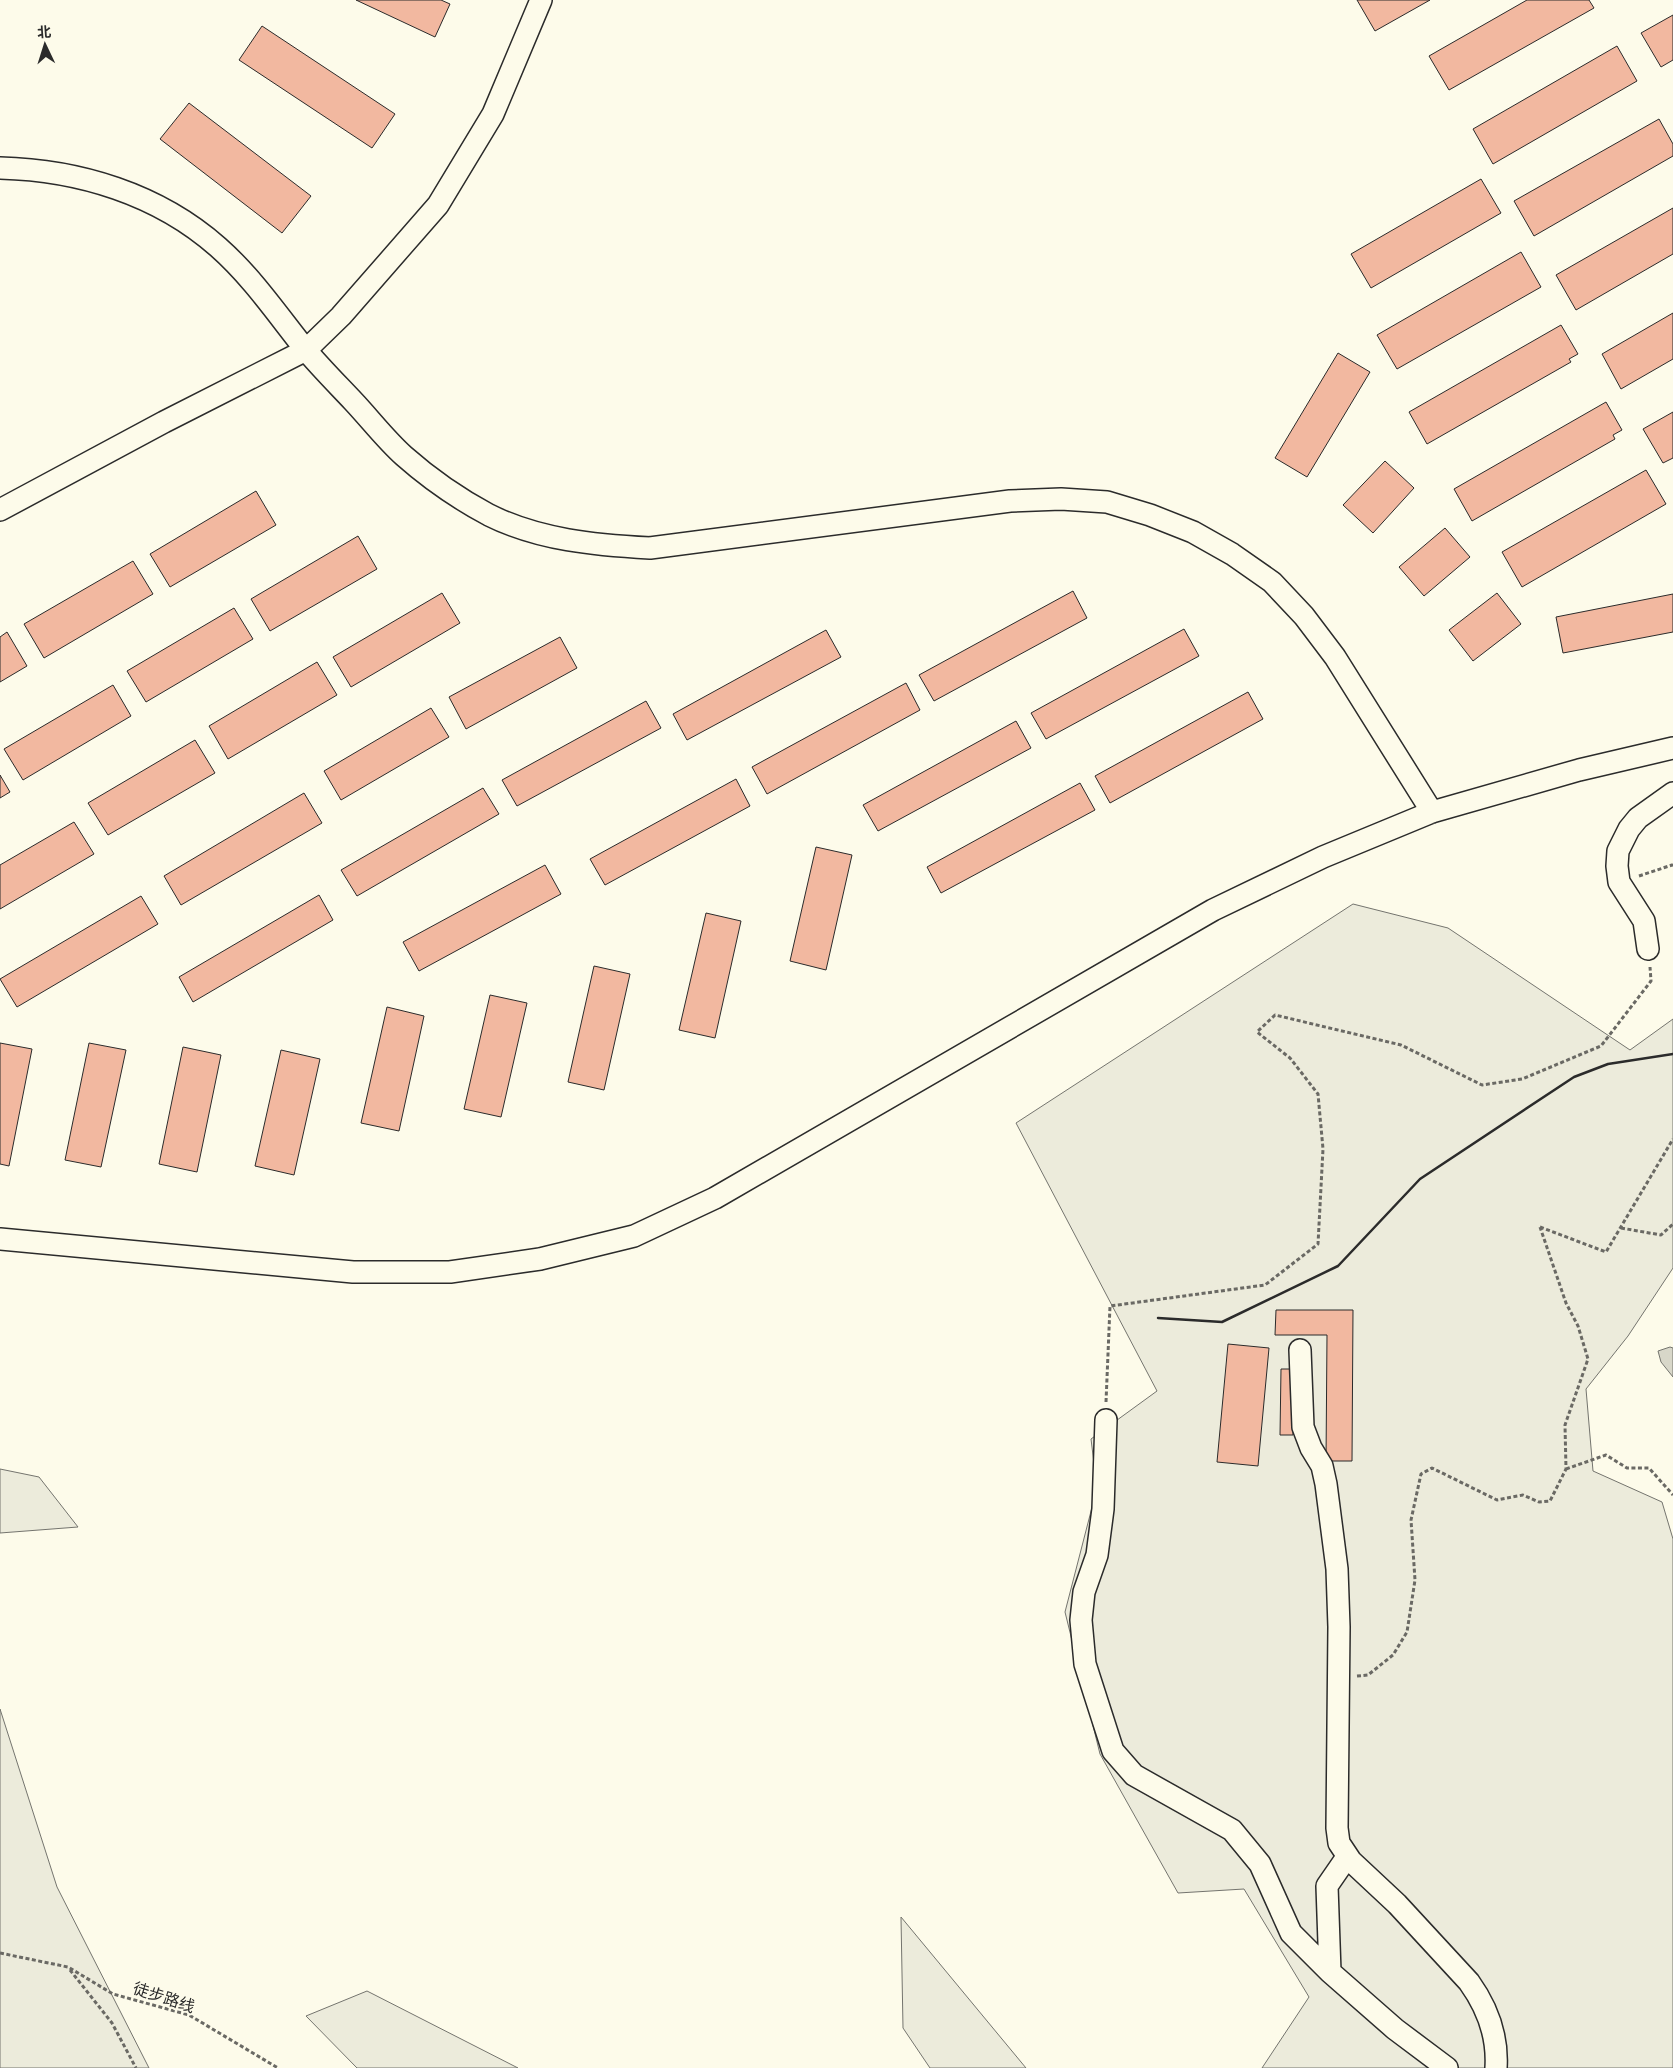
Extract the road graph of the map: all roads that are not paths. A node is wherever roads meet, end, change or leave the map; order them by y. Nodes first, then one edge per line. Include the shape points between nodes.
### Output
1 (542, 0) edge
2 (0, 168) edge
3 (306, 350) junction
4 (0, 510) edge
5 (1673, 748) edge
6 (1673, 793) edge
7 (1432, 812) junction
8 (1648, 949) road end
9 (0, 1239) edge
10 (1300, 1350) dead end
11 (1106, 1420) road end
12 (1347, 1857) junction
13 (1330, 1972) junction
14 (1447, 2068) edge
15 (1496, 2068) edge

1 - 3 street via 493,114 438,205 341,316
2 - 3 street via 35,169 78,177 118,189 188,224 249,277
3 - 4 street
3 - 7 street via 403,456 443,487 489,515 540,535 600,546 650,548 1010,501 1061,499 1107,502 1192,532 1232,554 1272,582 1304,616 1335,656
5 - 7 street via 1579,770
6 - 8 street via 1638,818 1618,851 1619,882 1644,921
7 - 9 street via 1323,857 1213,910 714,1198 634,1236 540,1260 450,1272 353,1272
10 - 12 street via 1303,1426 1322,1466 1338,1569 1337,1828 1339,1842
11 - 13 street via 1103,1509 1097,1555 1084,1592 1082,1620 1086,1664 1113,1751 1134,1775 1232,1830 1260,1864 1291,1933
12 - 13 street via 1327,1886
12 - 15 street via 1397,1904 1479,1996 1494,2036
13 - 14 street

